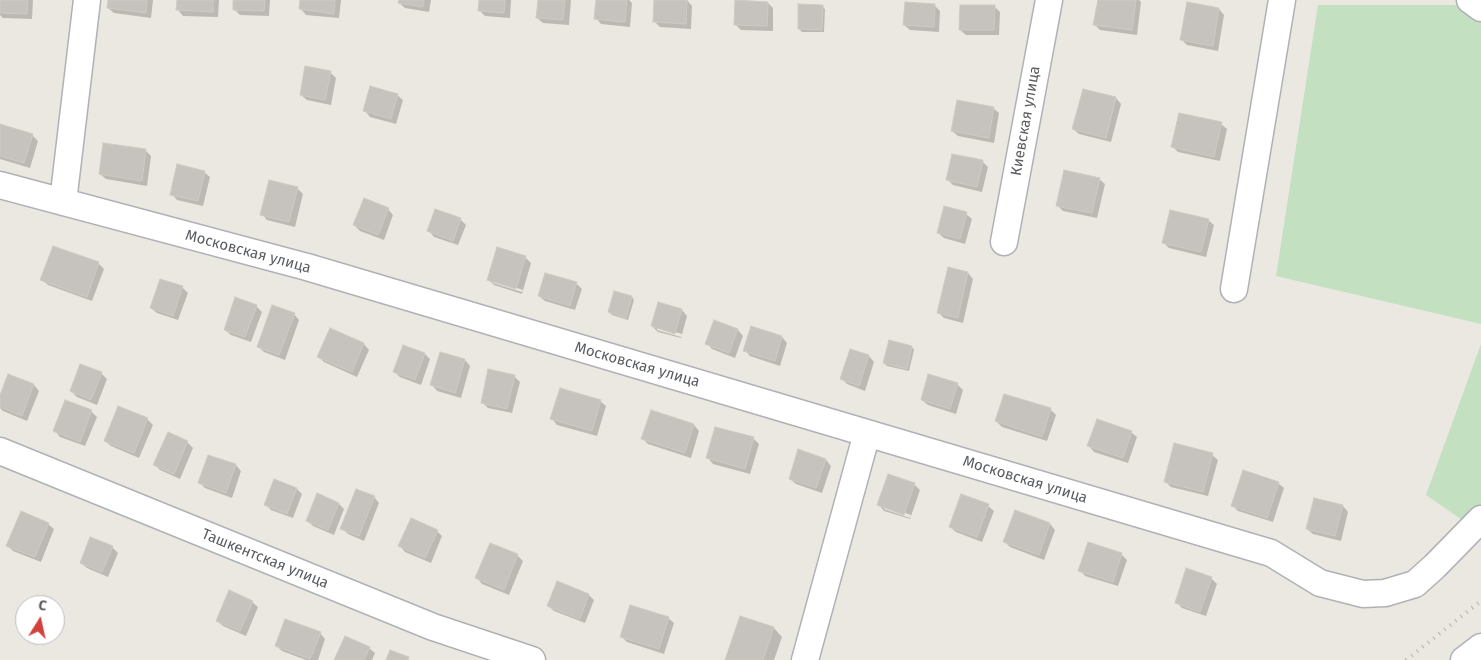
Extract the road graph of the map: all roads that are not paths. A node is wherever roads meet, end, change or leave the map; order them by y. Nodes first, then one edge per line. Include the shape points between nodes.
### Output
1 (87, 0) edge
2 (1049, 0) edge
3 (1282, 0) edge
4 (1470, 0) edge
5 (1481, 8) edge
6 (0, 185) edge
7 (62, 202) junction
8 (1004, 242) dead end
9 (1234, 290) dead end
10 (867, 433) junction
11 (0, 451) edge
12 (1481, 519) edge
13 (1481, 647) edge
14 (532, 660) edge
15 (804, 660) edge
16 (1464, 660) edge

1 - 7 street
2 - 8 street, Киевская улица
3 - 9 street
4 - 5 street
6 - 7 street, Московская улица
7 - 10 street, Московская улица via 307,268
10 - 12 street, Московская улица via 1271,554 1320,583 1363,594 1385,593 1415,584
10 - 15 street
11 - 14 street, Ташкентская улица via 433,627
13 - 16 street

